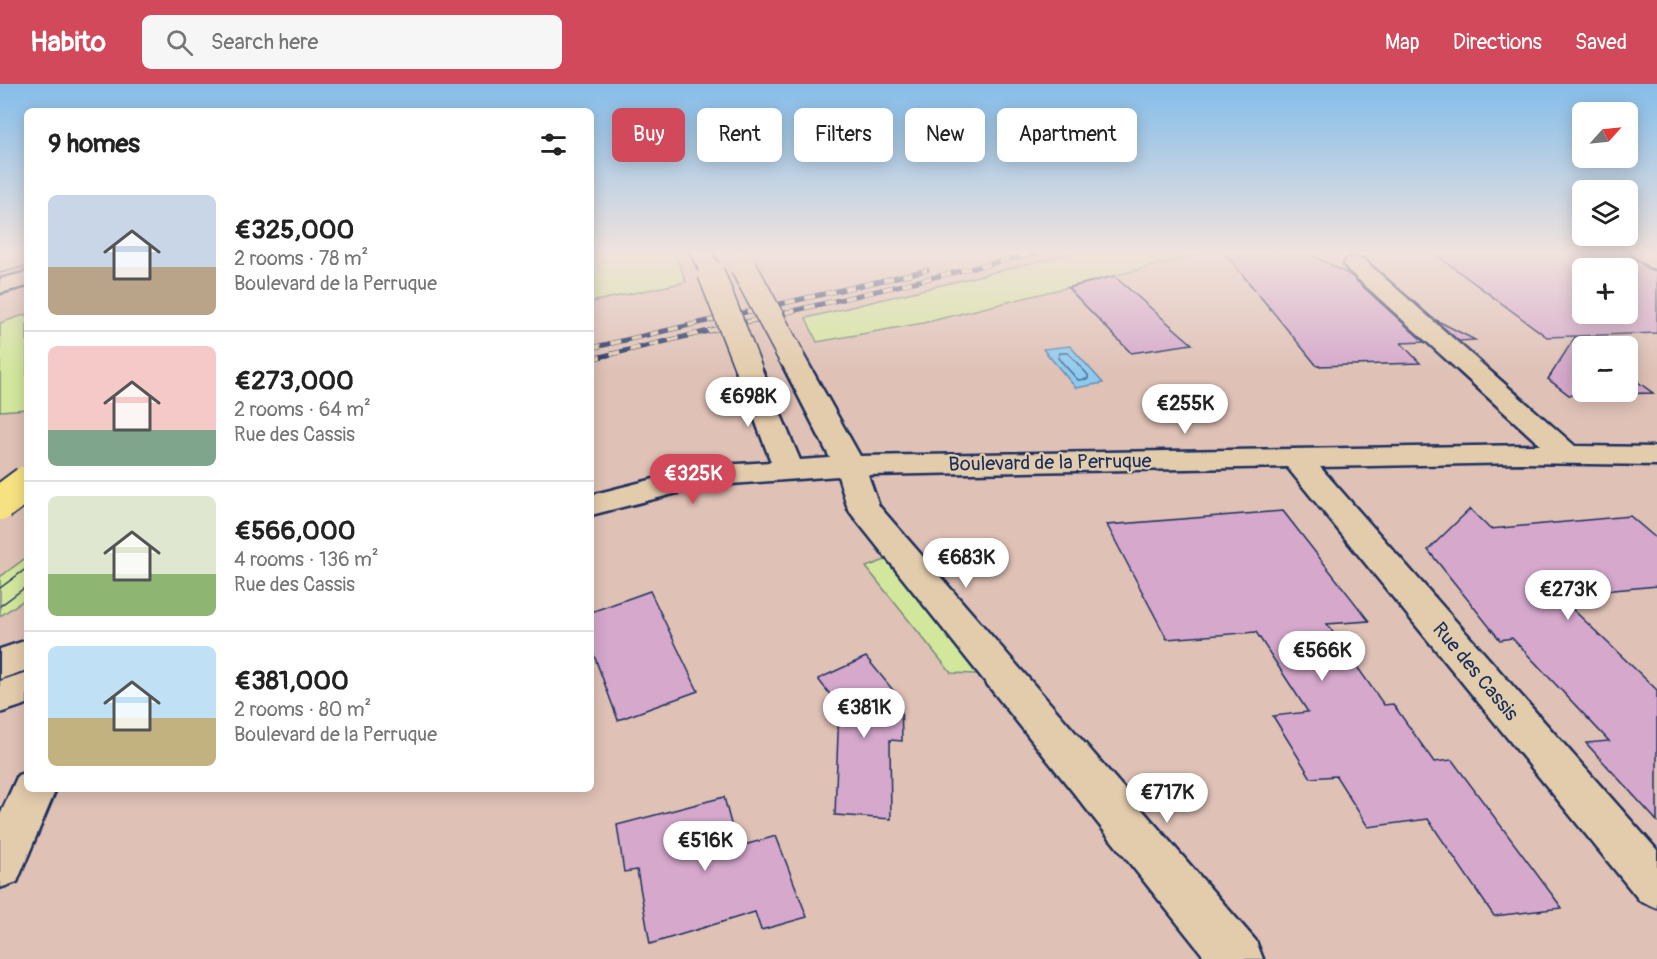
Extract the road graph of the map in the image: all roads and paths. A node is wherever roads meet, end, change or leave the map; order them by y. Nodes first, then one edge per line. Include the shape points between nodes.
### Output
1 (718, 292) edge
2 (757, 292) edge
3 (1386, 292) edge
4 (1568, 455) junction
5 (1295, 457) junction
6 (1645, 457) edge
7 (850, 466) junction
8 (789, 470) junction
9 (1657, 477) edge
10 (24, 485) edge
11 (0, 503) edge
12 (594, 504) edge
13 (24, 656) edge
14 (0, 664) edge
15 (24, 689) edge
16 (0, 697) edge
17 (33, 792) edge
18 (0, 866) edge
19 (1657, 885) edge
20 (1238, 959) edge

1 - 8 street, bridge
2 - 7 street, bridge
3 - 4 street
4 - 5 street, Boulevard de la Perruque
4 - 6 street, Boulevard de la Perruque
5 - 7 street, Boulevard de la Perruque
5 - 19 street, Rue des Cassis
6 - 9 street
7 - 8 street, Boulevard de la Perruque
7 - 20 street via 864,509
8 - 12 street, Boulevard de la Perruque via 705,476
10 - 11 main road, bridge
13 - 14 street
15 - 16 street
17 - 18 street

